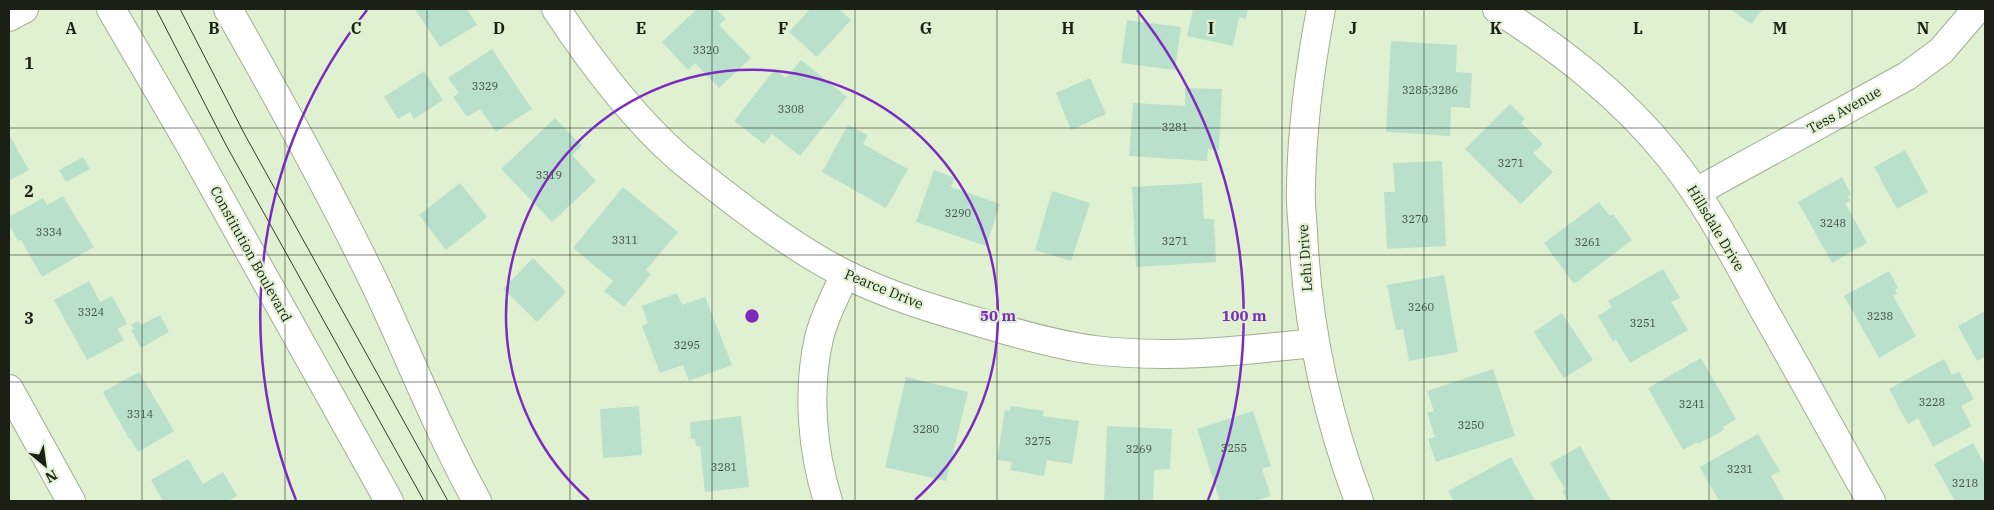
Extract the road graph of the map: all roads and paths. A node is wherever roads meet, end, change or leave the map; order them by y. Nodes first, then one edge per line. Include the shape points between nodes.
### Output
1 (24, 9) edge
2 (111, 9) edge
3 (228, 9) edge
4 (556, 9) edge
5 (1321, 9) edge
6 (1497, 9) edge
7 (1978, 9) edge
8 (9, 17) edge
9 (1696, 192) junction
10 (845, 274) junction
11 (1314, 342) junction
12 (9, 389) edge
13 (71, 501) edge
14 (388, 501) edge
15 (477, 501) edge
16 (828, 501) edge
17 (1359, 501) edge
18 (1871, 501) edge

1 - 8 street
2 - 14 street, Constitution Boulevard
3 - 15 street via 343,219
4 - 10 street, Pearce Drive via 578,44 628,106 678,157 789,242
5 - 11 street, Lehi Drive via 1304,120 1301,187 1304,266
6 - 9 street, Hillsdale Drive via 1567,56 1602,86 1668,155
7 - 9 street, Tess Avenue via 1941,51 1907,76
9 - 18 street, Hillsdale Drive via 1734,254
10 - 11 street, Pearce Drive via 954,315 1093,350 1221,353
10 - 16 street via 819,337 812,399 814,438
11 - 17 street, Lehi Drive via 1329,410
12 - 13 street

